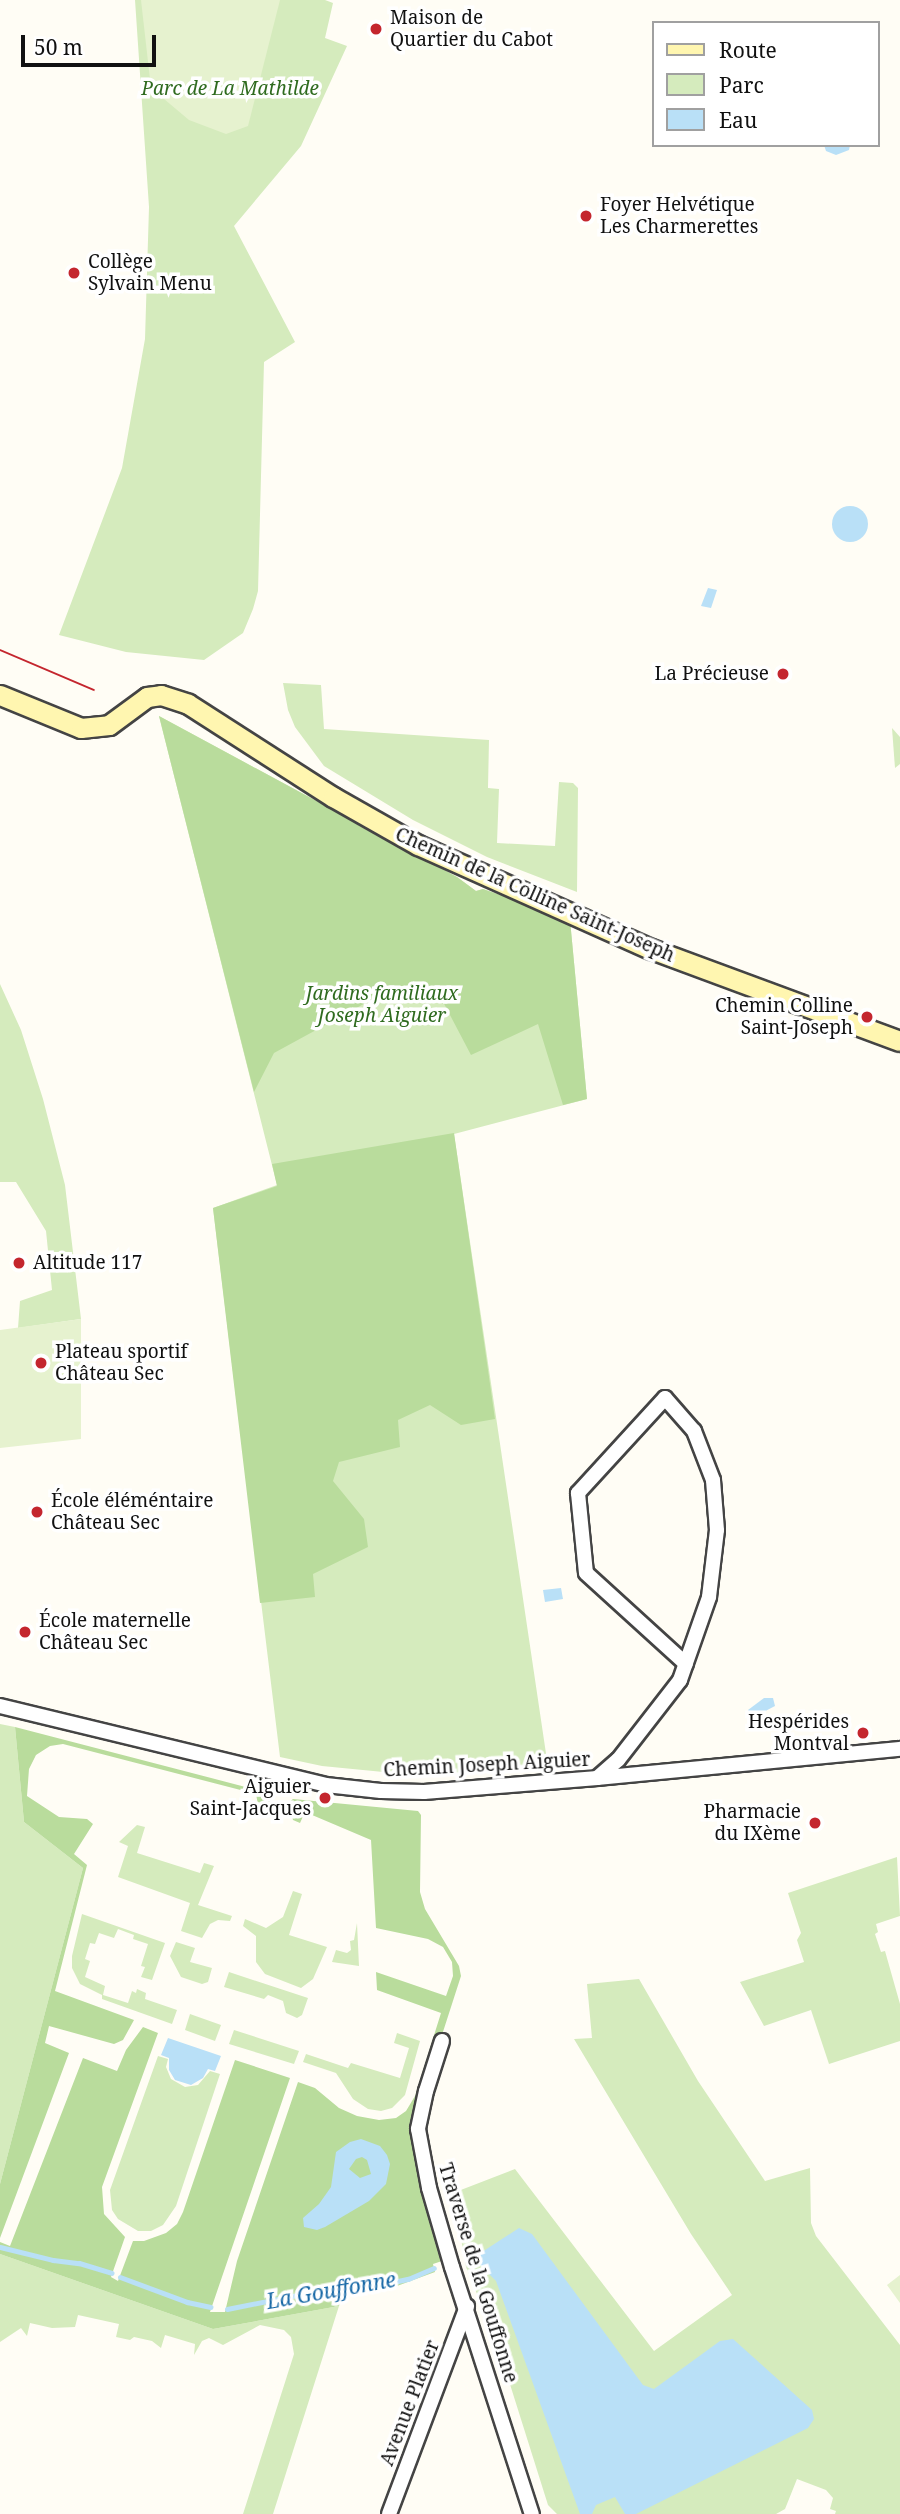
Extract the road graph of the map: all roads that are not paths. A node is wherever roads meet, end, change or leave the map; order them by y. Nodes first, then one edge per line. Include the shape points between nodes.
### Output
1 (0, 695) edge
2 (900, 1041) edge
3 (686, 1664) junction
4 (0, 1706) edge
5 (900, 1749) edge
6 (597, 1778) junction
7 (442, 2041) dead end
8 (467, 2306) junction
9 (388, 2514) edge
10 (533, 2514) edge

1 - 2 street, Chemin de la Colline Saint-Joseph via 81,728 109,725 147,697 161,695 188,704 333,797 418,845 651,949
3 - 3 street via 709,1597 717,1530 713,1480 694,1431 666,1398 578,1493 586,1573
3 - 6 street via 680,1680 618,1760
4 - 6 street, Chemin Joseph Aiguier via 326,1785 424,1792
5 - 6 street, Chemin Joseph Aiguier
7 - 8 street, Traverse de la Gouffonne via 418,2129 429,2188
8 - 9 street, Avenue Platier
8 - 10 street, Traverse de la Gouffonne

